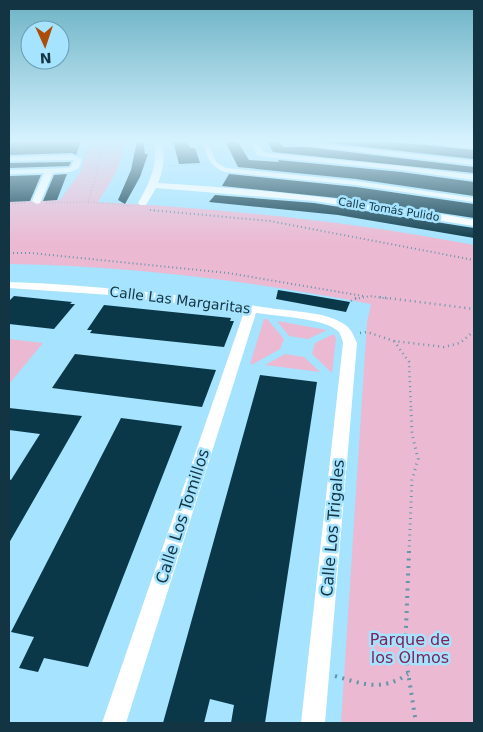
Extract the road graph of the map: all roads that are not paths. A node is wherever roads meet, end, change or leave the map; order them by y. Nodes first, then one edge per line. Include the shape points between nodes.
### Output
1 (47, 175) edge
2 (157, 175) edge
3 (280, 175) edge
4 (454, 175) edge
5 (474, 178) edge
6 (153, 185) junction
7 (474, 200) edge
8 (34, 202) road end
9 (141, 206) road end
10 (474, 223) edge
11 (9, 285) edge
12 (251, 309) junction
13 (347, 334) joint
14 (114, 723) edge
15 (313, 723) edge

1 - 8 street
2 - 6 street
3 - 7 street
4 - 5 street
6 - 9 street
6 - 10 street, Calle Tomás Pulido via 309,197
11 - 12 street, Calle Las Margaritas via 130,293
12 - 13 street, Calle Las Margaritas via 319,320 339,326
12 - 14 street, Calle Los Tomillos
13 - 15 street, Calle Los Trigales via 350,343

